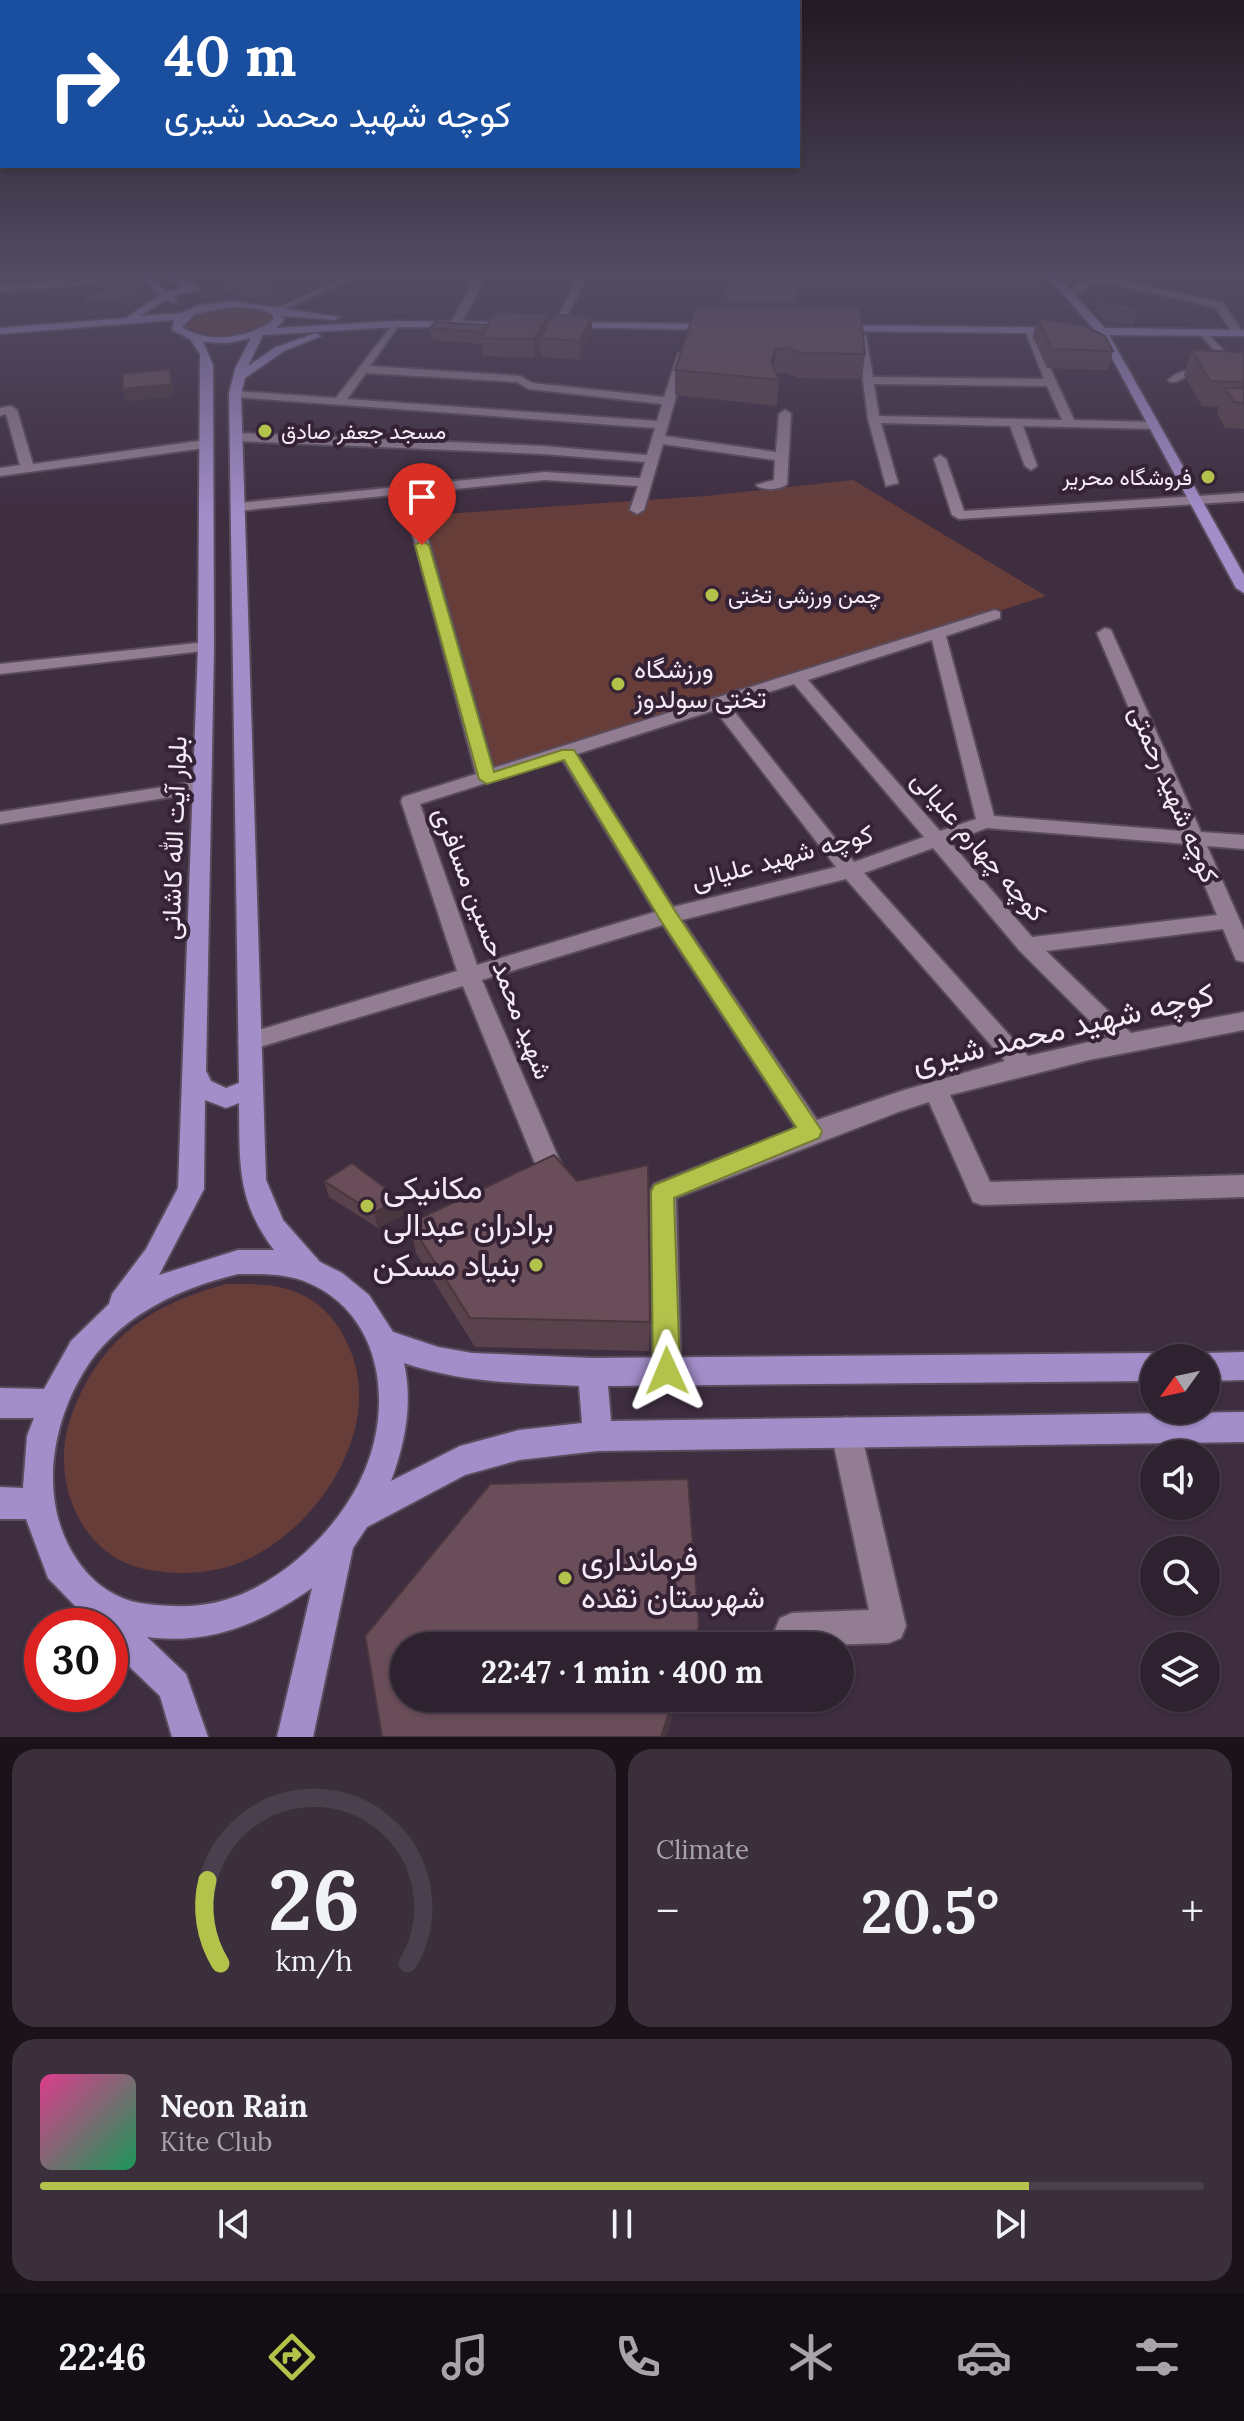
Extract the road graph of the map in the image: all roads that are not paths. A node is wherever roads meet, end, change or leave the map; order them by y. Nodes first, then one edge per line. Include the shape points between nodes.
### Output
1 (205, 355) edge
2 (252, 355) edge
3 (278, 355) edge
4 (372, 355) edge
5 (682, 355) edge
6 (864, 355) edge
7 (1039, 355) edge
8 (1115, 355) edge
9 (1224, 355) edge
10 (362, 369) junction
11 (867, 380) junction
12 (1174, 380) dead end
13 (1051, 383) junction
14 (420, 389) junction
15 (237, 394) junction
16 (340, 400) junction
17 (668, 401) junction
18 (0, 412) edge
19 (206, 413) junction
20 (785, 414) dead end
21 (874, 419) junction
22 (1015, 422) junction
23 (1069, 423) junction
24 (1154, 426) junction
25 (659, 432) junction
26 (236, 437) junction
27 (205, 444) junction
28 (782, 457) junction
29 (652, 459) junction
30 (940, 459) dead end
31 (1031, 466) dead end
32 (27, 467) junction
33 (0, 472) edge
34 (645, 482) junction
35 (891, 483) dead end
36 (763, 485) dead end
37 (407, 490) junction
38 (1244, 497) edge
39 (1194, 498) junction
40 (238, 507) junction
41 (637, 510) dead end
42 (1242, 579) edge
43 (995, 615) dead end
44 (1105, 633) dead end
45 (938, 634) junction
46 (206, 647) junction
47 (0, 669) edge
48 (798, 679) junction
49 (719, 704) junction
50 (568, 753) junction
51 (487, 779) junction
52 (202, 787) junction
53 (0, 818) edge
54 (986, 822) junction
55 (1194, 839) junction
56 (937, 840) junction
57 (1244, 842) edge
58 (850, 871) junction
59 (668, 916) junction
60 (1229, 921) junction
61 (1027, 945) junction
62 (1244, 954) edge
63 (469, 974) junction
64 (1244, 1021) edge
65 (250, 1041) junction
66 (1125, 1042) junction
67 (1022, 1065) junction
68 (194, 1070) junction
69 (250, 1089) junction
70 (936, 1090) junction
71 (811, 1131) junction
72 (554, 1178) edge
73 (1244, 1186) edge
74 (318, 1274) junction
75 (110, 1319) junction
76 (385, 1343) junction
77 (1244, 1366) edge
78 (1140, 1367) edge
79 (1220, 1367) edge
80 (667, 1371) junction
81 (592, 1372) junction
82 (0, 1403) edge
83 (47, 1404) junction
84 (1244, 1427) edge
85 (846, 1432) junction
86 (598, 1436) junction
87 (15, 1503) edge
88 (359, 1515) junction
89 (338, 1543) junction
90 (71, 1589) junction
91 (792, 1630) dead end
92 (190, 1737) edge
93 (295, 1737) edge

1 - 19 main road, بلوار آیت الله کاشانی
2 - 15 main road
3 - 15 main road
4 - 10 street
5 - 17 street
6 - 11 street
7 - 13 street
8 - 24 main road
9 - 12 street via 1237,370 1186,373
10 - 14 street
10 - 16 street
11 - 13 street
11 - 21 street
13 - 23 street
14 - 16 street
14 - 17 street via 520,379 529,386
14 - 25 street
15 - 16 street
15 - 19 main road
15 - 26 main road
17 - 25 street
18 - 32 street via 11,410
19 - 27 main road, بلوار آیت الله کاشانی
20 - 28 street
21 - 22 street
21 - 35 street
22 - 23 street
22 - 31 street
23 - 24 street
24 - 39 main road
25 - 28 street
25 - 29 street
26 - 29 street
26 - 40 main road
27 - 32 street
27 - 46 main road, بلوار آیت الله کاشانی
28 - 36 street via 780,484
29 - 34 street
30 - 39 street via 959,515
32 - 33 street
34 - 37 street via 545,476
34 - 41 street
37 - 40 street
37 - 51 street
38 - 39 street
39 - 42 main road
40 - 65 main road
43 - 45 street
44 - 55 street, کوچه شهید رحمتی
45 - 48 street
45 - 54 street
46 - 47 street
46 - 52 main road, بلوار آیت الله کاشانی
48 - 49 street
48 - 56 street, کوچه چهارم علیالی
49 - 50 street
49 - 58 street
50 - 51 street
50 - 59 street
51 - 63 street, شهید محمد حسین مسافری via 410,801
52 - 53 street
52 - 68 main road, بلوار آیت الله کاشانی
54 - 55 street, کوچه شهید علیالی
54 - 56 street, کوچه شهید علیالی
55 - 57 street, کوچه شهید علیالی
55 - 60 street, کوچه شهید رحمتی
56 - 58 street, کوچه شهید علیالی
56 - 61 street, کوچه چهارم علیالی
58 - 59 street, کوچه شهید علیالی
58 - 67 street
59 - 63 street, کوچه شهید علیالی
59 - 71 street
60 - 61 street
60 - 62 street, کوچه شهید رحمتی
61 - 66 street, کوچه چهارم علیالی
63 - 65 street, کوچه شهید علیالی
63 - 72 street, شهید محمد حسین مسافری
64 - 66 street, کوچه شهید محمد شیری
65 - 69 main road
66 - 67 street, کوچه شهید محمد شیری
67 - 70 street, کوچه شهید محمد شیری
68 - 69 main road via 202,1088 226,1098
68 - 75 main road, بلوار آیت الله کاشانی via 191,1189 155,1258
69 - 74 main road via 253,1180 266,1216 285,1248
70 - 71 street, کوچه شهید محمد شیری
70 - 73 street via 982,1194
71 - 80 street, کوچه شهید محمد شیری via 663,1192
74 - 75 main road via 280,1263 238,1262 194,1271 151,1290
74 - 76 main road via 369,1314
75 - 83 main road via 74,1358
76 - 81 main road via 472,1367
76 - 88 main road via 395,1381 394,1425 382,1470
77 - 79 main road
78 - 80 main road
80 - 81 main road
81 - 86 main road
82 - 83 main road
83 - 87 main road
84 - 85 main road
85 - 86 main road
85 - 91 street via 889,1626
86 - 88 main road via 519,1445 460,1461
87 - 90 main road
88 - 89 main road
89 - 90 main road via 299,1580 252,1607 202,1622 153,1625 108,1613
89 - 93 main road
90 - 92 main road via 174,1686

